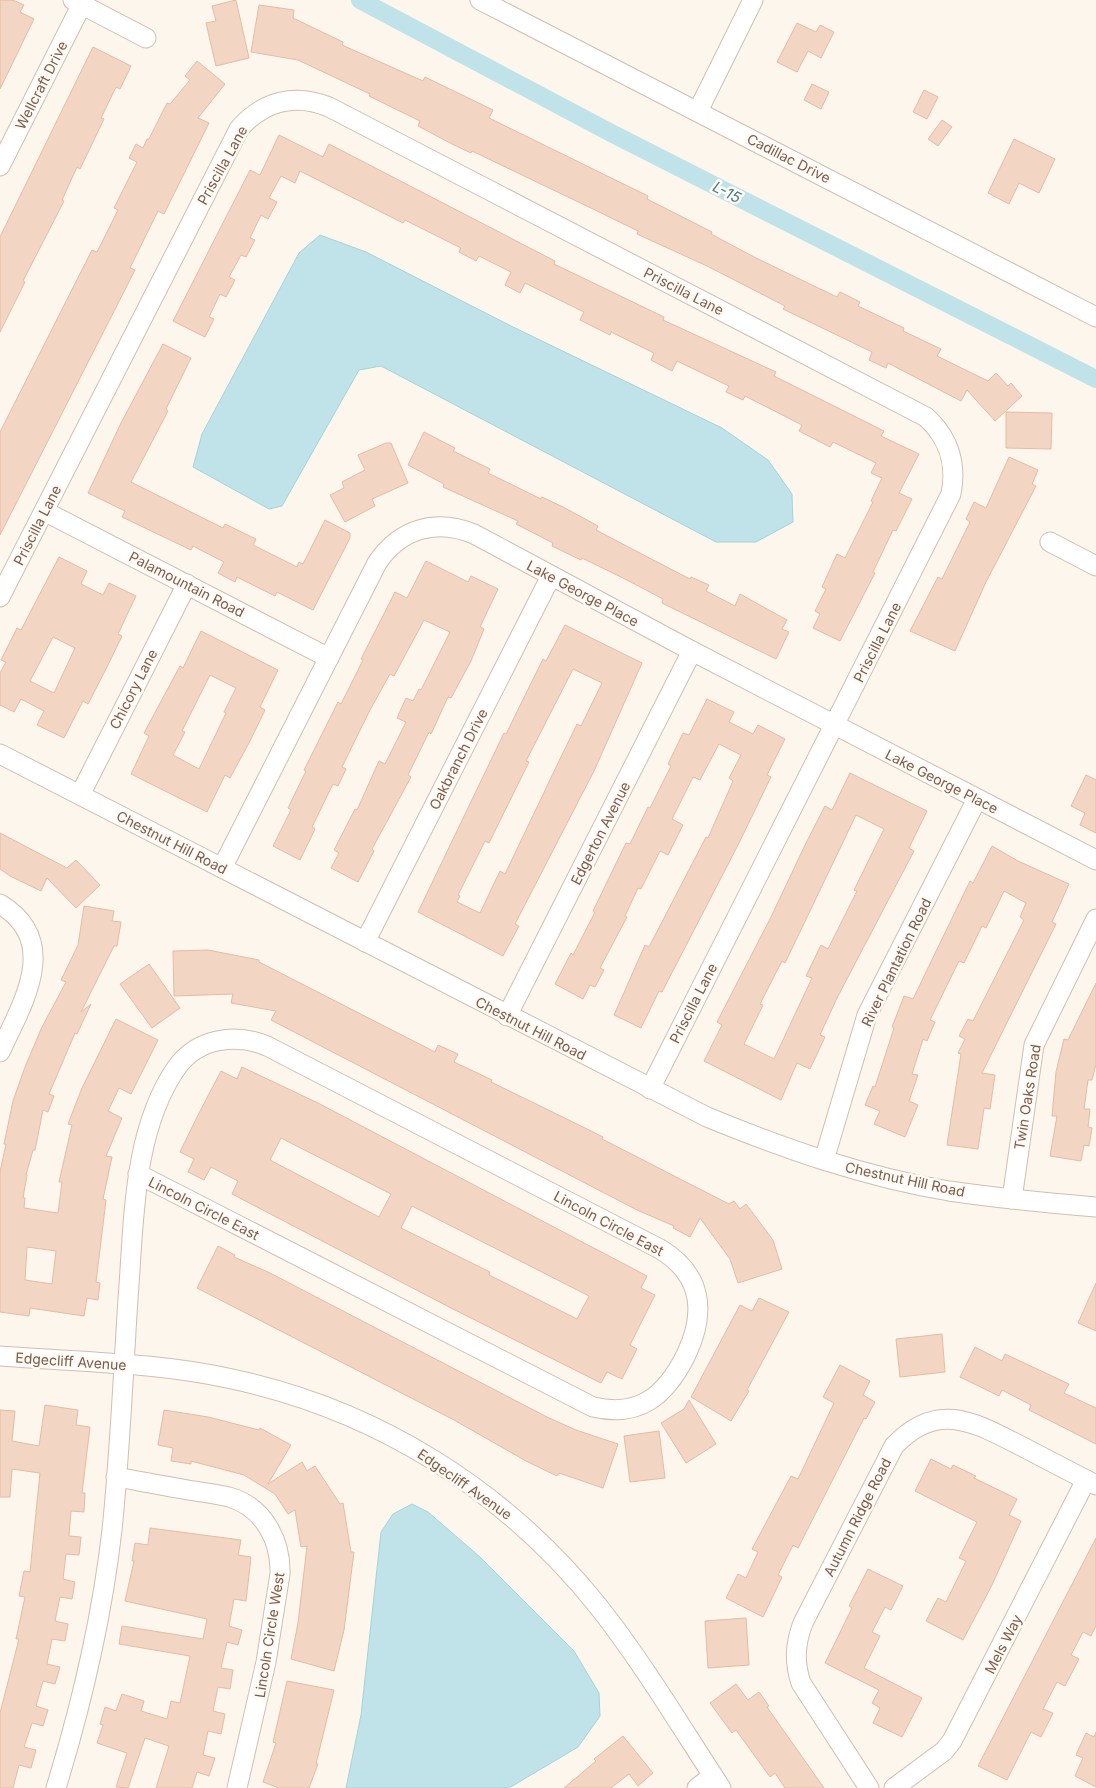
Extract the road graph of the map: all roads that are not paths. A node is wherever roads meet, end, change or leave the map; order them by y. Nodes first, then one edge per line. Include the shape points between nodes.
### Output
1 (480, 0) edge
2 (754, 0) edge
3 (77, 2) edge
4 (146, 38) dead end
5 (698, 111) junction
6 (0, 166) edge
7 (1096, 317) edge
8 (44, 511) junction
9 (1050, 542) dead end
10 (1096, 566) edge
11 (551, 576) junction
12 (187, 584) junction
13 (0, 598) edge
14 (692, 651) junction
15 (329, 658) junction
16 (835, 725) junction
17 (0, 754) edge
18 (80, 795) junction
19 (977, 799) junction
20 (1096, 860) edge
21 (222, 868) junction
22 (0, 904) edge
23 (1096, 919) edge
24 (365, 942) junction
25 (507, 1016) junction
26 (0, 1052) edge
27 (650, 1089) junction
28 (824, 1160) junction
29 (138, 1174) junction
30 (1012, 1200) junction
31 (1096, 1207) edge
32 (0, 1356) edge
33 (124, 1365) junction
34 (116, 1477) junction
35 (1091, 1482) edge
36 (717, 1782) edge
37 (56, 1788) edge
38 (237, 1788) edge
39 (697, 1788) edge
40 (869, 1788) edge
41 (894, 1788) edge

1 - 5 street, Cadillac Drive
2 - 5 street
3 - 4 street
3 - 6 street, Wellcraft Drive
5 - 7 street, Cadillac Drive
8 - 12 street, Palamountain Road
8 - 13 street, Priscilla Lane
8 - 16 street, Priscilla Lane via 239,129 258,110 270,105 294,100 318,103 915,410 935,425 943,435 952,458 951,494
9 - 10 street
11 - 14 street, Lake George Place
11 - 15 street, Lake George Place via 462,530 438,526 414,531 392,544 377,563
11 - 24 street, Oakbranch Drive
12 - 15 street, Palamountain Road
12 - 18 street, Chicory Lane
14 - 16 street, Lake George Place
14 - 25 street, Edgerton Avenue
15 - 21 street, Lake George Place
16 - 19 street, Lake George Place
16 - 27 street, Priscilla Lane
17 - 18 street, Chestnut Hill Road
18 - 21 street, Chestnut Hill Road
19 - 20 street, Lake George Place
19 - 28 street, River Plantation Road via 867,1015
21 - 24 street, Chestnut Hill Road
22 - 26 street via 22,925 34,960 30,985
23 - 30 street, Twin Oaks Road via 1034,1045
24 - 25 street, Chestnut Hill Road
25 - 27 street, Chestnut Hill Road
27 - 28 street, Chestnut Hill Road via 707,1117
28 - 30 street, Chestnut Hill Road via 885,1177
29 - 29 street, Lincoln Circle East via 155,1112 178,1066 207,1044 231,1038 256,1041 671,1256 694,1287 699,1311 695,1336 670,1382 652,1399 623,1410 592,1407
29 - 33 street, Lincoln Circle East
30 - 31 street, Chestnut Hill Road
32 - 33 street, Edgecliff Avenue
33 - 34 street
33 - 36 street, Edgecliff Avenue via 182,1370 279,1390 359,1420 446,1467 524,1526 567,1570 622,1639
34 - 37 street via 103,1590 89,1667
34 - 38 street, Lincoln Circle West via 230,1498 262,1517 275,1539 280,1574 266,1662
35 - 40 street, Autumn Ridge Road via 984,1426 960,1419 923,1424 894,1446 803,1623 796,1647 801,1683
35 - 41 street, Mels Way via 956,1736 944,1751
36 - 39 street

